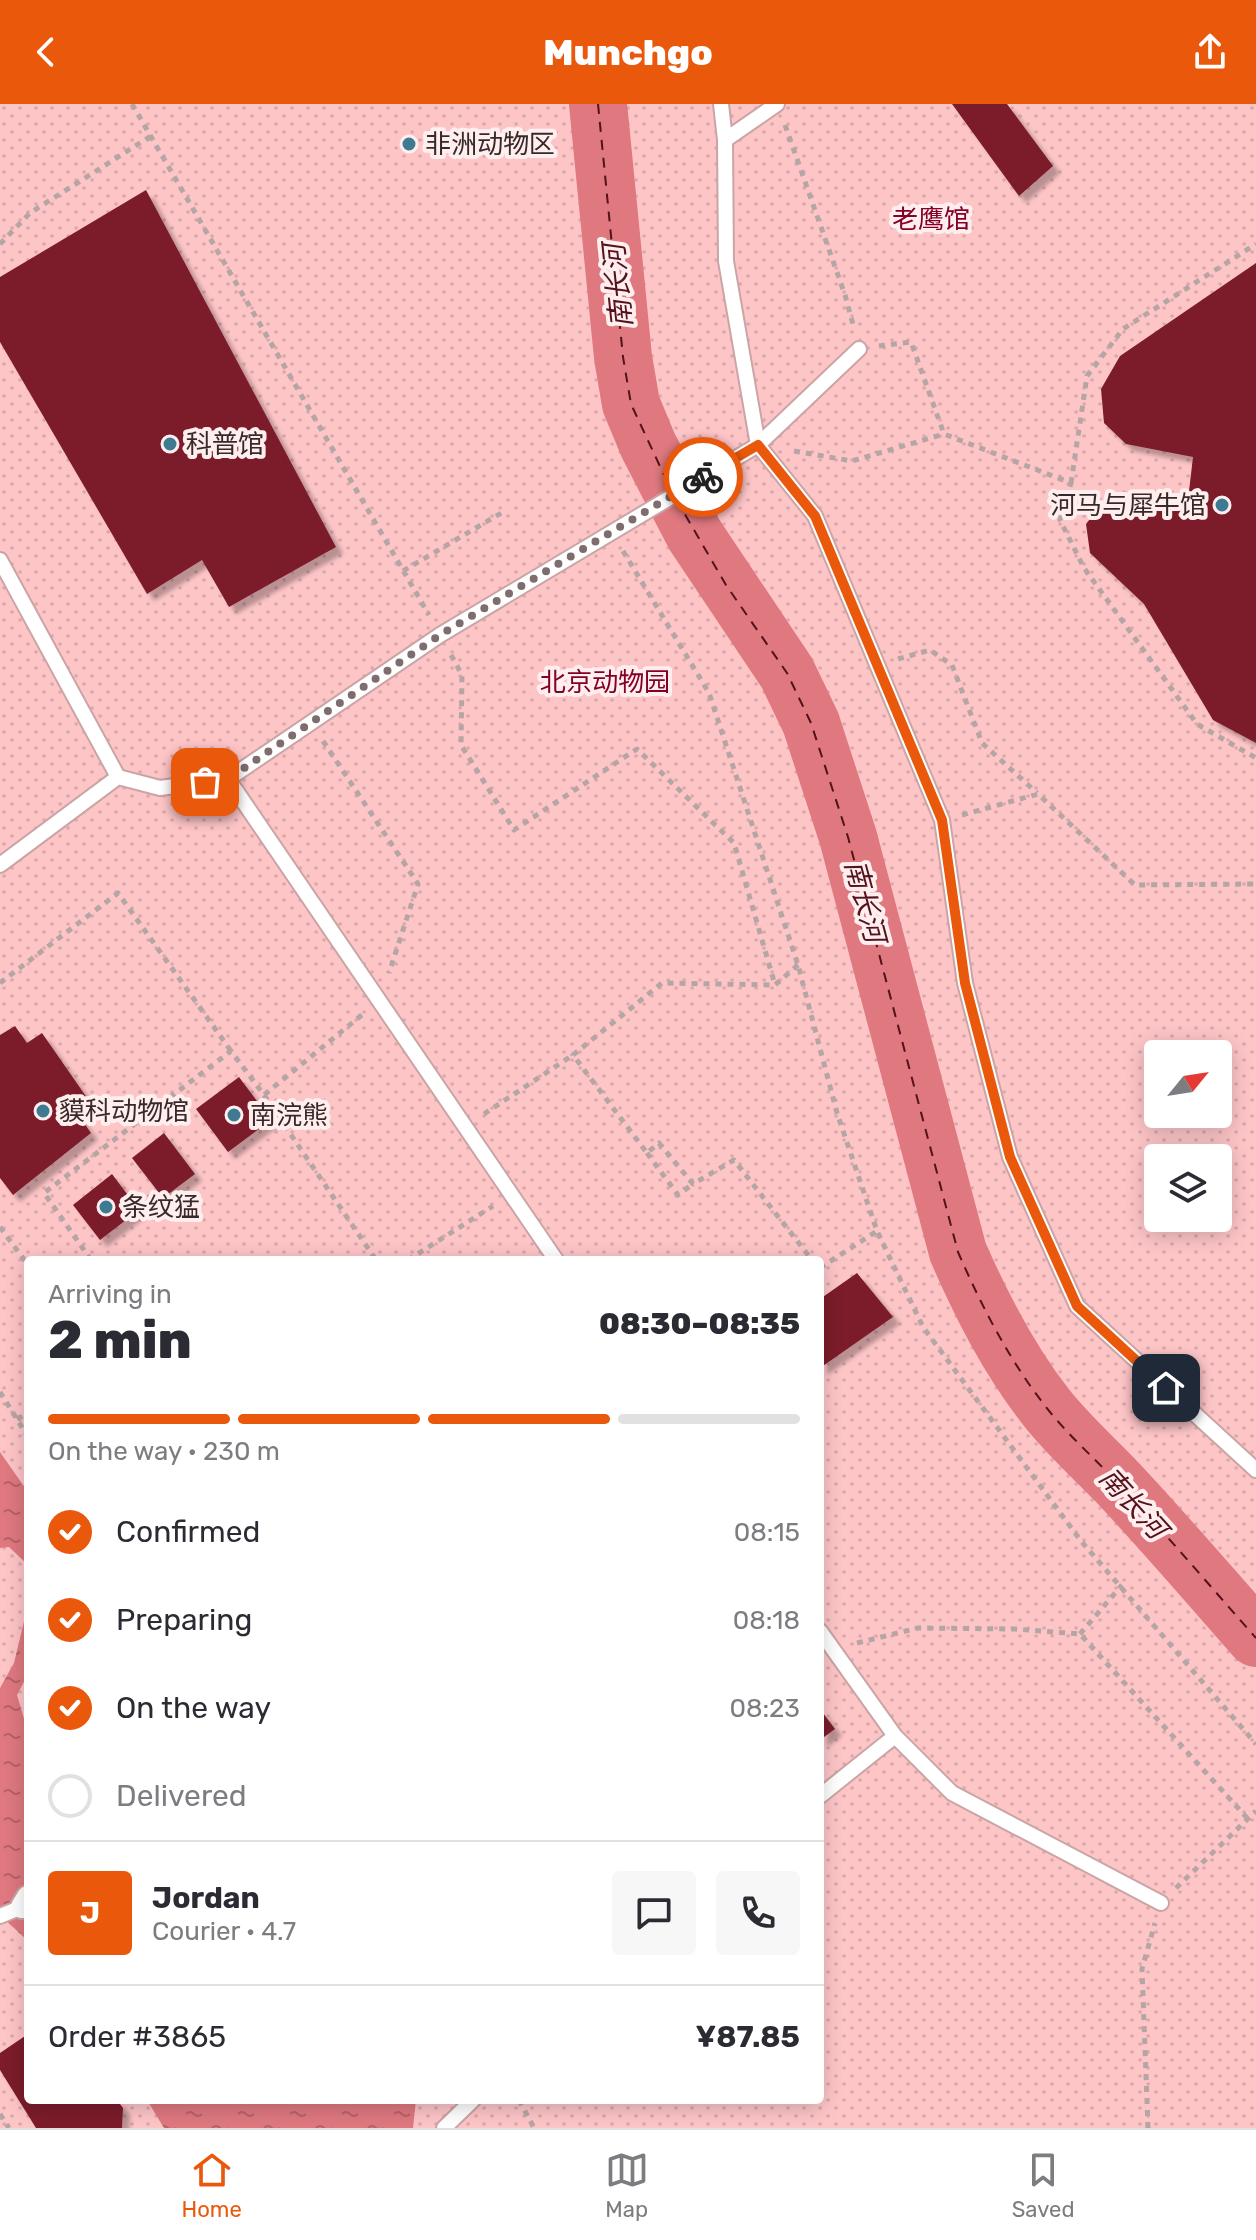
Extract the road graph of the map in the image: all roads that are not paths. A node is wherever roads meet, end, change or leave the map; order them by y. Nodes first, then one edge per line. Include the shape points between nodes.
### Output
1 (721, 104) edge
2 (777, 104) edge
3 (725, 140) junction
4 (859, 349) road end
5 (758, 445) junction
6 (0, 560) edge
7 (118, 777) junction
8 (228, 779) junction
9 (0, 865) edge
10 (553, 1256) edge
11 (1256, 1470) edge
12 (824, 1637) edge
13 (895, 1736) junction
14 (824, 1793) edge
15 (24, 1903) edge
16 (1161, 1903) road end
17 (0, 1916) edge
18 (469, 2104) edge
19 (444, 2128) edge

1 - 3 lane
2 - 3 lane
3 - 5 lane via 726,261
4 - 5 lane
5 - 8 lane via 440,635
5 - 11 lane via 815,516 942,820 965,983 1010,1157 1077,1306
6 - 7 lane
7 - 8 lane via 160,788
7 - 9 lane
8 - 10 lane
12 - 13 lane
13 - 14 lane
13 - 16 lane via 952,1793
15 - 17 lane
18 - 19 lane

